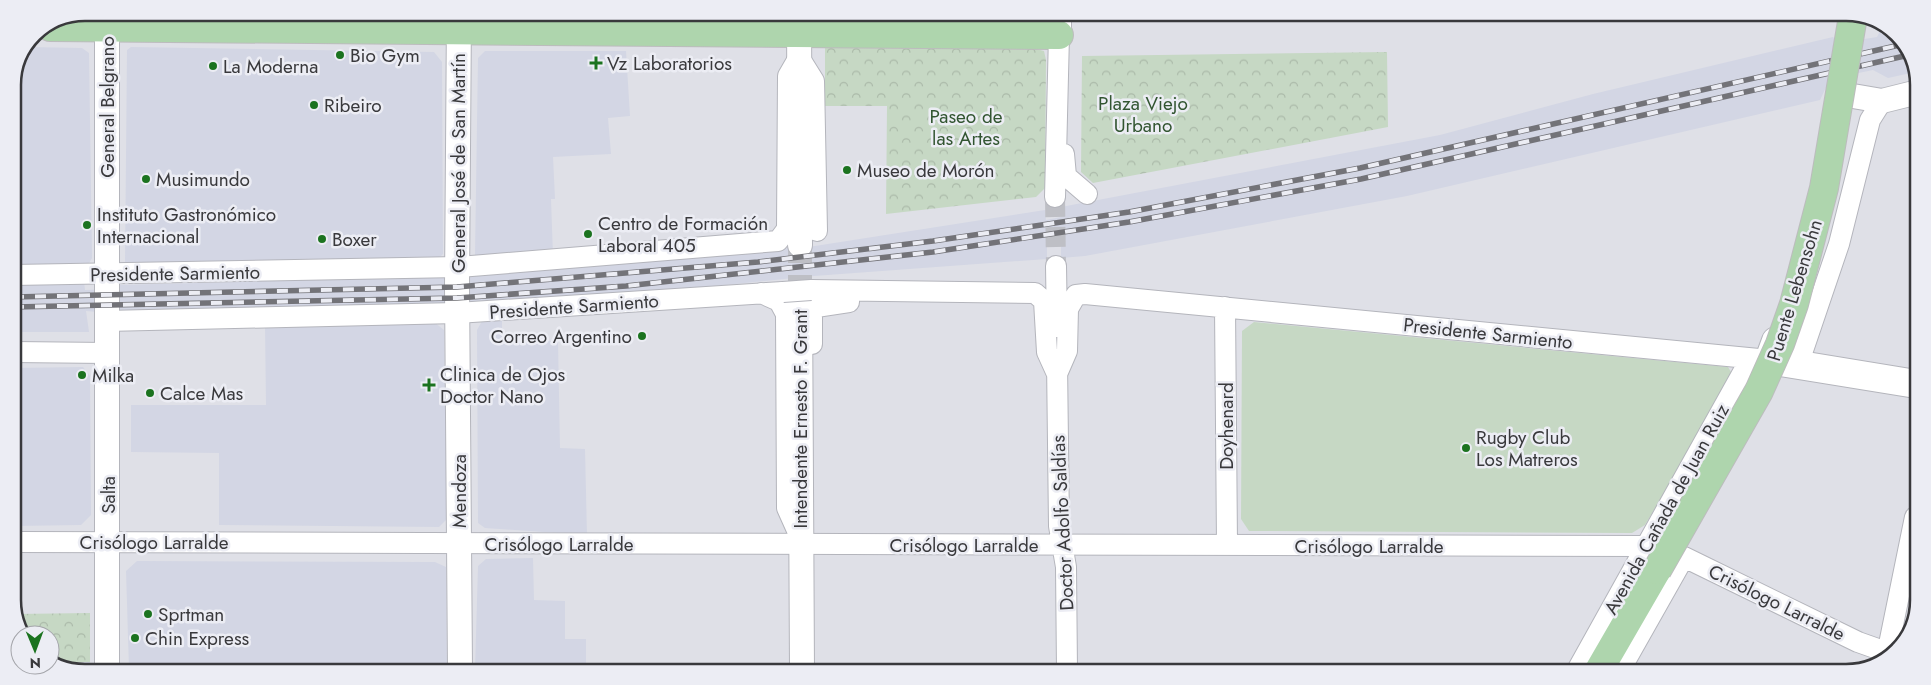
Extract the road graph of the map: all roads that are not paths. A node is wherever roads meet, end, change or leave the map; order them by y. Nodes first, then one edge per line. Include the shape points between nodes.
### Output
1 (99, 21) edge
2 (107, 21) edge
3 (459, 21) edge
4 (1848, 21) edge
5 (1852, 22) edge
6 (63, 25) edge
7 (1059, 25) edge
8 (799, 34) edge
9 (1910, 94) edge
10 (1847, 95) junction
11 (1058, 98) junction
12 (1882, 101) junction
13 (1087, 194) dead end
14 (1055, 197) tunnel mouth
15 (800, 237) joint
16 (1056, 266) tunnel mouth
17 (459, 268) junction
18 (21, 275) edge
19 (106, 275) junction
20 (866, 292) junction
21 (761, 293) junction
22 (798, 294) junction
23 (1040, 296) joint
24 (1225, 306) junction
25 (1068, 309) joint
26 (457, 313) junction
27 (106, 321) junction
28 (21, 352) edge
29 (107, 353) junction
30 (1769, 360) junction
31 (1798, 365) junction
32 (1057, 374) junction
33 (1910, 383) edge
34 (108, 541) junction
35 (21, 542) edge
36 (801, 542) junction
37 (459, 544) junction
38 (1910, 544) edge
39 (1063, 546) junction
40 (1227, 546) junction
41 (1645, 546) junction
42 (1672, 560) junction
43 (1891, 645) edge
44 (1882, 652) edge
45 (108, 664) edge
46 (460, 664) edge
47 (802, 664) edge
48 (1067, 664) edge
49 (1580, 664) edge
50 (1603, 664) edge
51 (1623, 664) edge

1 - 6 main road
2 - 19 street, General Belgrano
3 - 8 main road
3 - 17 street, General José de San Martín
4 - 10 main road, Avenida Cañada de Juan Ruiz
5 - 42 main road, Puente Lebensohn, bridge via 1824,188 1783,336 1759,391
7 - 8 main road
7 - 11 street
8 - 15 street
9 - 12 street
10 - 12 street
10 - 30 main road, Avenida Cañada de Juan Ruiz via 1825,193
11 - 13 street via 1064,107 1066,176
11 - 14 street
12 - 31 street via 1870,120 1838,244
15 - 17 street, Presidente Sarmiento
16 - 32 street
17 - 19 street, Presidente Sarmiento
17 - 26 street, General José de San Martín
18 - 19 street, Presidente Sarmiento
19 - 27 street, General Belgrano
20 - 22 street, Presidente Sarmiento
20 - 23 street, Presidente Sarmiento via 1029,292
20 - 36 street, Intendente Ernesto F. Grant via 855,302 822,304 812,313 813,508
21 - 22 street, Presidente Sarmiento
21 - 26 street, Presidente Sarmiento
21 - 36 street, Intendente Ernesto F. Grant via 780,301 786,314 787,508
22 - 36 street, Intendente Ernesto F. Grant
23 - 32 street, Doctor Adolfo Saldías via 1044,301 1047,352
24 - 25 street, Presidente Sarmiento via 1085,294 1076,295
24 - 30 street, Presidente Sarmiento
24 - 40 street, Doyhenard
25 - 32 street, Doctor Adolfo Saldías via 1067,351
26 - 27 street, Presidente Sarmiento
26 - 37 street, Mendoza
27 - 29 street, Salta
28 - 29 street
29 - 34 street, Salta
30 - 31 main road, Presidente Sarmiento
30 - 41 street, Avenida Cañada de Juan Ruiz via 1743,372
30 - 42 street, Avenida Cañada de Juan Ruiz via 1757,387 1671,534
31 - 33 main road, Presidente Sarmiento
32 - 39 street, Doctor Adolfo Saldías via 1059,526
34 - 35 street, Crisólogo Larralde
34 - 37 street, Crisólogo Larralde
34 - 45 street, Salta
36 - 37 street, Crisólogo Larralde
36 - 39 street, Crisólogo Larralde
36 - 47 street, Intendente Ernesto F. Grant
37 - 46 street, Mendoza
38 - 43 street
39 - 40 street, Crisólogo Larralde
39 - 48 street, Doctor Adolfo Saldías
40 - 41 street, Crisólogo Larralde
41 - 42 street, Crisólogo Larralde
41 - 49 street, Avenida Cañada de Juan Ruiz
42 - 44 street, Crisólogo Larralde
42 - 50 main road, Puente Lebensohn
42 - 51 street, Avenida Cañada de Juan Ruiz

